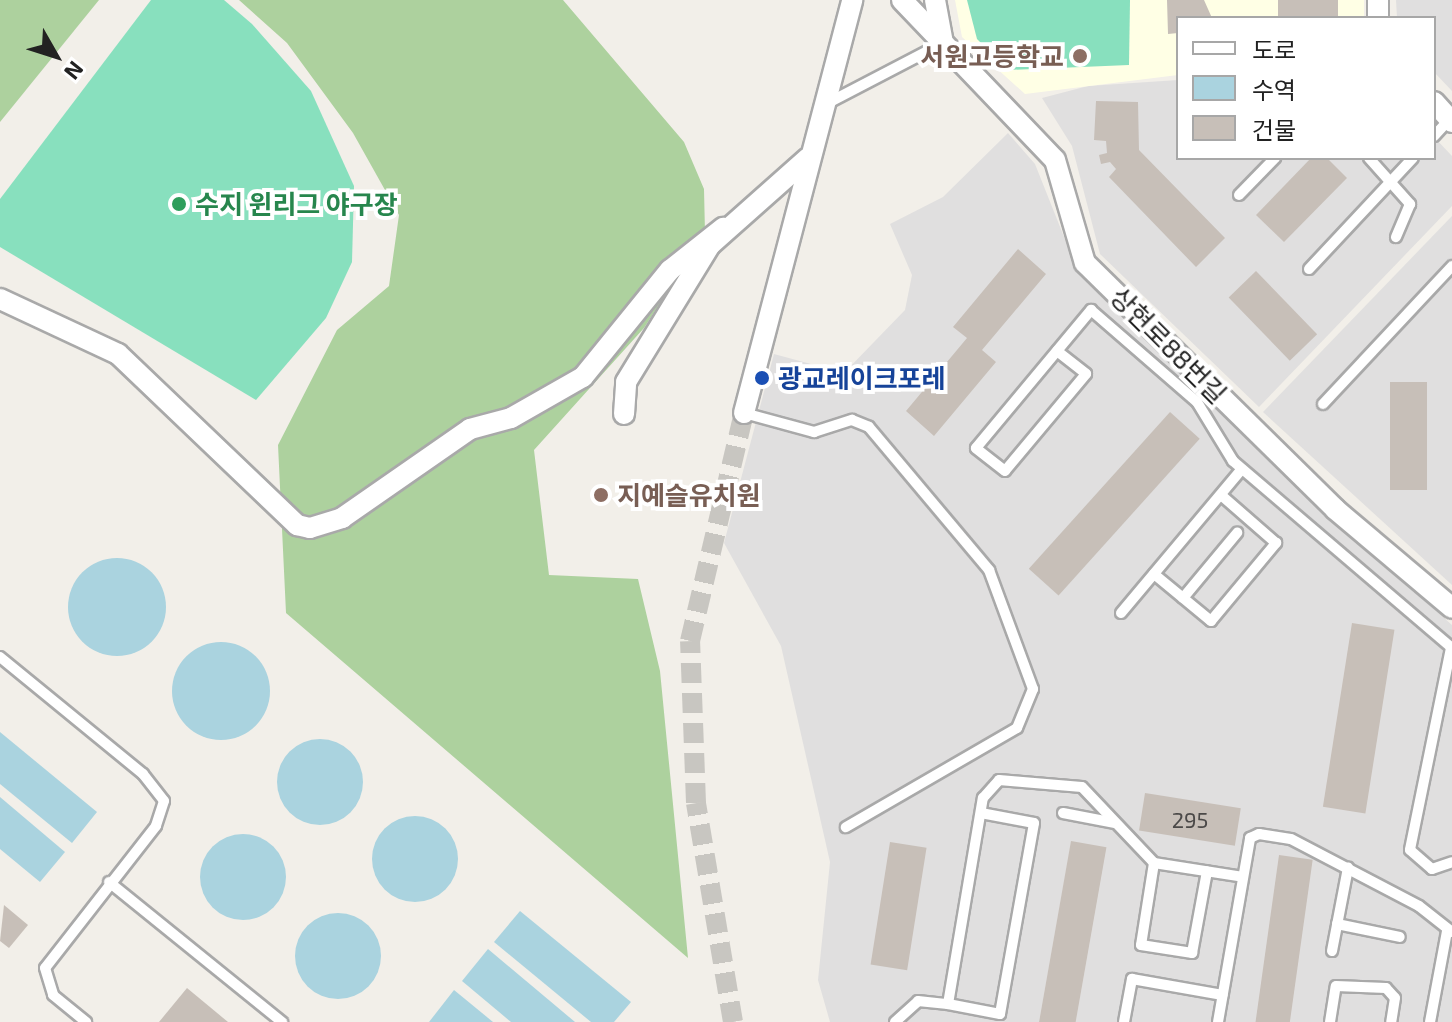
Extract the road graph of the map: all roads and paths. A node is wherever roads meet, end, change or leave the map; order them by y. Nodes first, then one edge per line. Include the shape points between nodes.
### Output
1 (852, 0) edge
2 (902, 0) edge
3 (935, 0) edge
4 (943, 43) junction
5 (1436, 104) edge
6 (821, 107) junction
7 (1451, 120) edge
8 (1436, 134) edge
9 (808, 158) junction
10 (1273, 160) edge
11 (1371, 160) edge
12 (1411, 160) edge
13 (1392, 181) junction
14 (1239, 195) dead end
15 (723, 228) junction
16 (1396, 237) dead end
17 (1452, 266) edge
18 (1309, 269) dead end
19 (0, 299) edge
20 (1057, 351) junction
21 (1323, 404) dead end
22 (744, 413) joint
23 (624, 414) dead end
24 (1242, 469) junction
25 (1221, 495) junction
26 (1237, 533) dead end
27 (1154, 574) junction
28 (1183, 598) junction
29 (1452, 608) edge
30 (1121, 613) dead end
31 (1452, 648) edge
32 (0, 657) edge
33 (981, 813) junction
34 (1063, 813) dead end
35 (1115, 823) junction
36 (846, 827) dead end
37 (1452, 862) edge
38 (1154, 863) junction
39 (1348, 868) junction
40 (1207, 871) junction
41 (1243, 877) junction
42 (109, 882) junction
43 (1337, 924) junction
44 (1449, 931) edge
45 (1400, 937) dead end
46 (1332, 951) dead end
47 (1223, 995) junction
48 (948, 1004) junction
49 (86, 1022) edge
50 (282, 1022) edge
51 (895, 1022) edge
52 (1124, 1022) edge
53 (1218, 1022) edge
54 (1330, 1022) edge
55 (1391, 1022) edge
56 (1430, 1022) edge

1 - 6 street
2 - 4 street, 상현로88번길
3 - 4 street
4 - 6 lane
4 - 29 street, 상현로88번길 via 1055,160 1085,263 1335,509
5 - 7 street
6 - 9 street
7 - 8 lane
9 - 15 street
9 - 22 street
10 - 14 lane
11 - 13 lane
12 - 13 lane
13 - 16 lane via 1410,204
13 - 18 lane
15 - 19 street via 670,270 583,377 511,418 470,429 342,518 310,528 297,525 118,354
15 - 23 street via 626,382
17 - 21 lane
20 - 20 lane via 976,448 1005,471 1086,374
20 - 24 lane via 1091,310 1197,402
22 - 36 lane via 814,432 852,420 869,427 989,570 1033,689 1017,728
24 - 25 lane
24 - 31 lane
25 - 27 lane
25 - 28 lane via 1276,543 1211,621
26 - 28 lane
27 - 28 lane
27 - 30 lane
31 - 37 lane via 1410,850 1432,869
32 - 42 lane via 143,774 164,801 156,826
33 - 35 lane via 990,788 1008,778 1082,787
33 - 48 lane
33 - 48 lane via 1034,823 1000,1014
34 - 35 lane
35 - 38 lane
38 - 40 lane
38 - 40 lane via 1141,945 1192,953
39 - 41 lane via 1291,839 1259,834 1250,838
39 - 43 lane
39 - 44 lane via 1432,913
40 - 41 lane
41 - 47 lane
42 - 49 lane via 45,968 53,995
42 - 50 lane
43 - 45 lane
43 - 46 lane
44 - 56 lane
47 - 52 lane via 1132,979
47 - 53 lane
48 - 51 lane via 918,1001
54 - 55 lane via 1336,986 1386,988 1395,998

